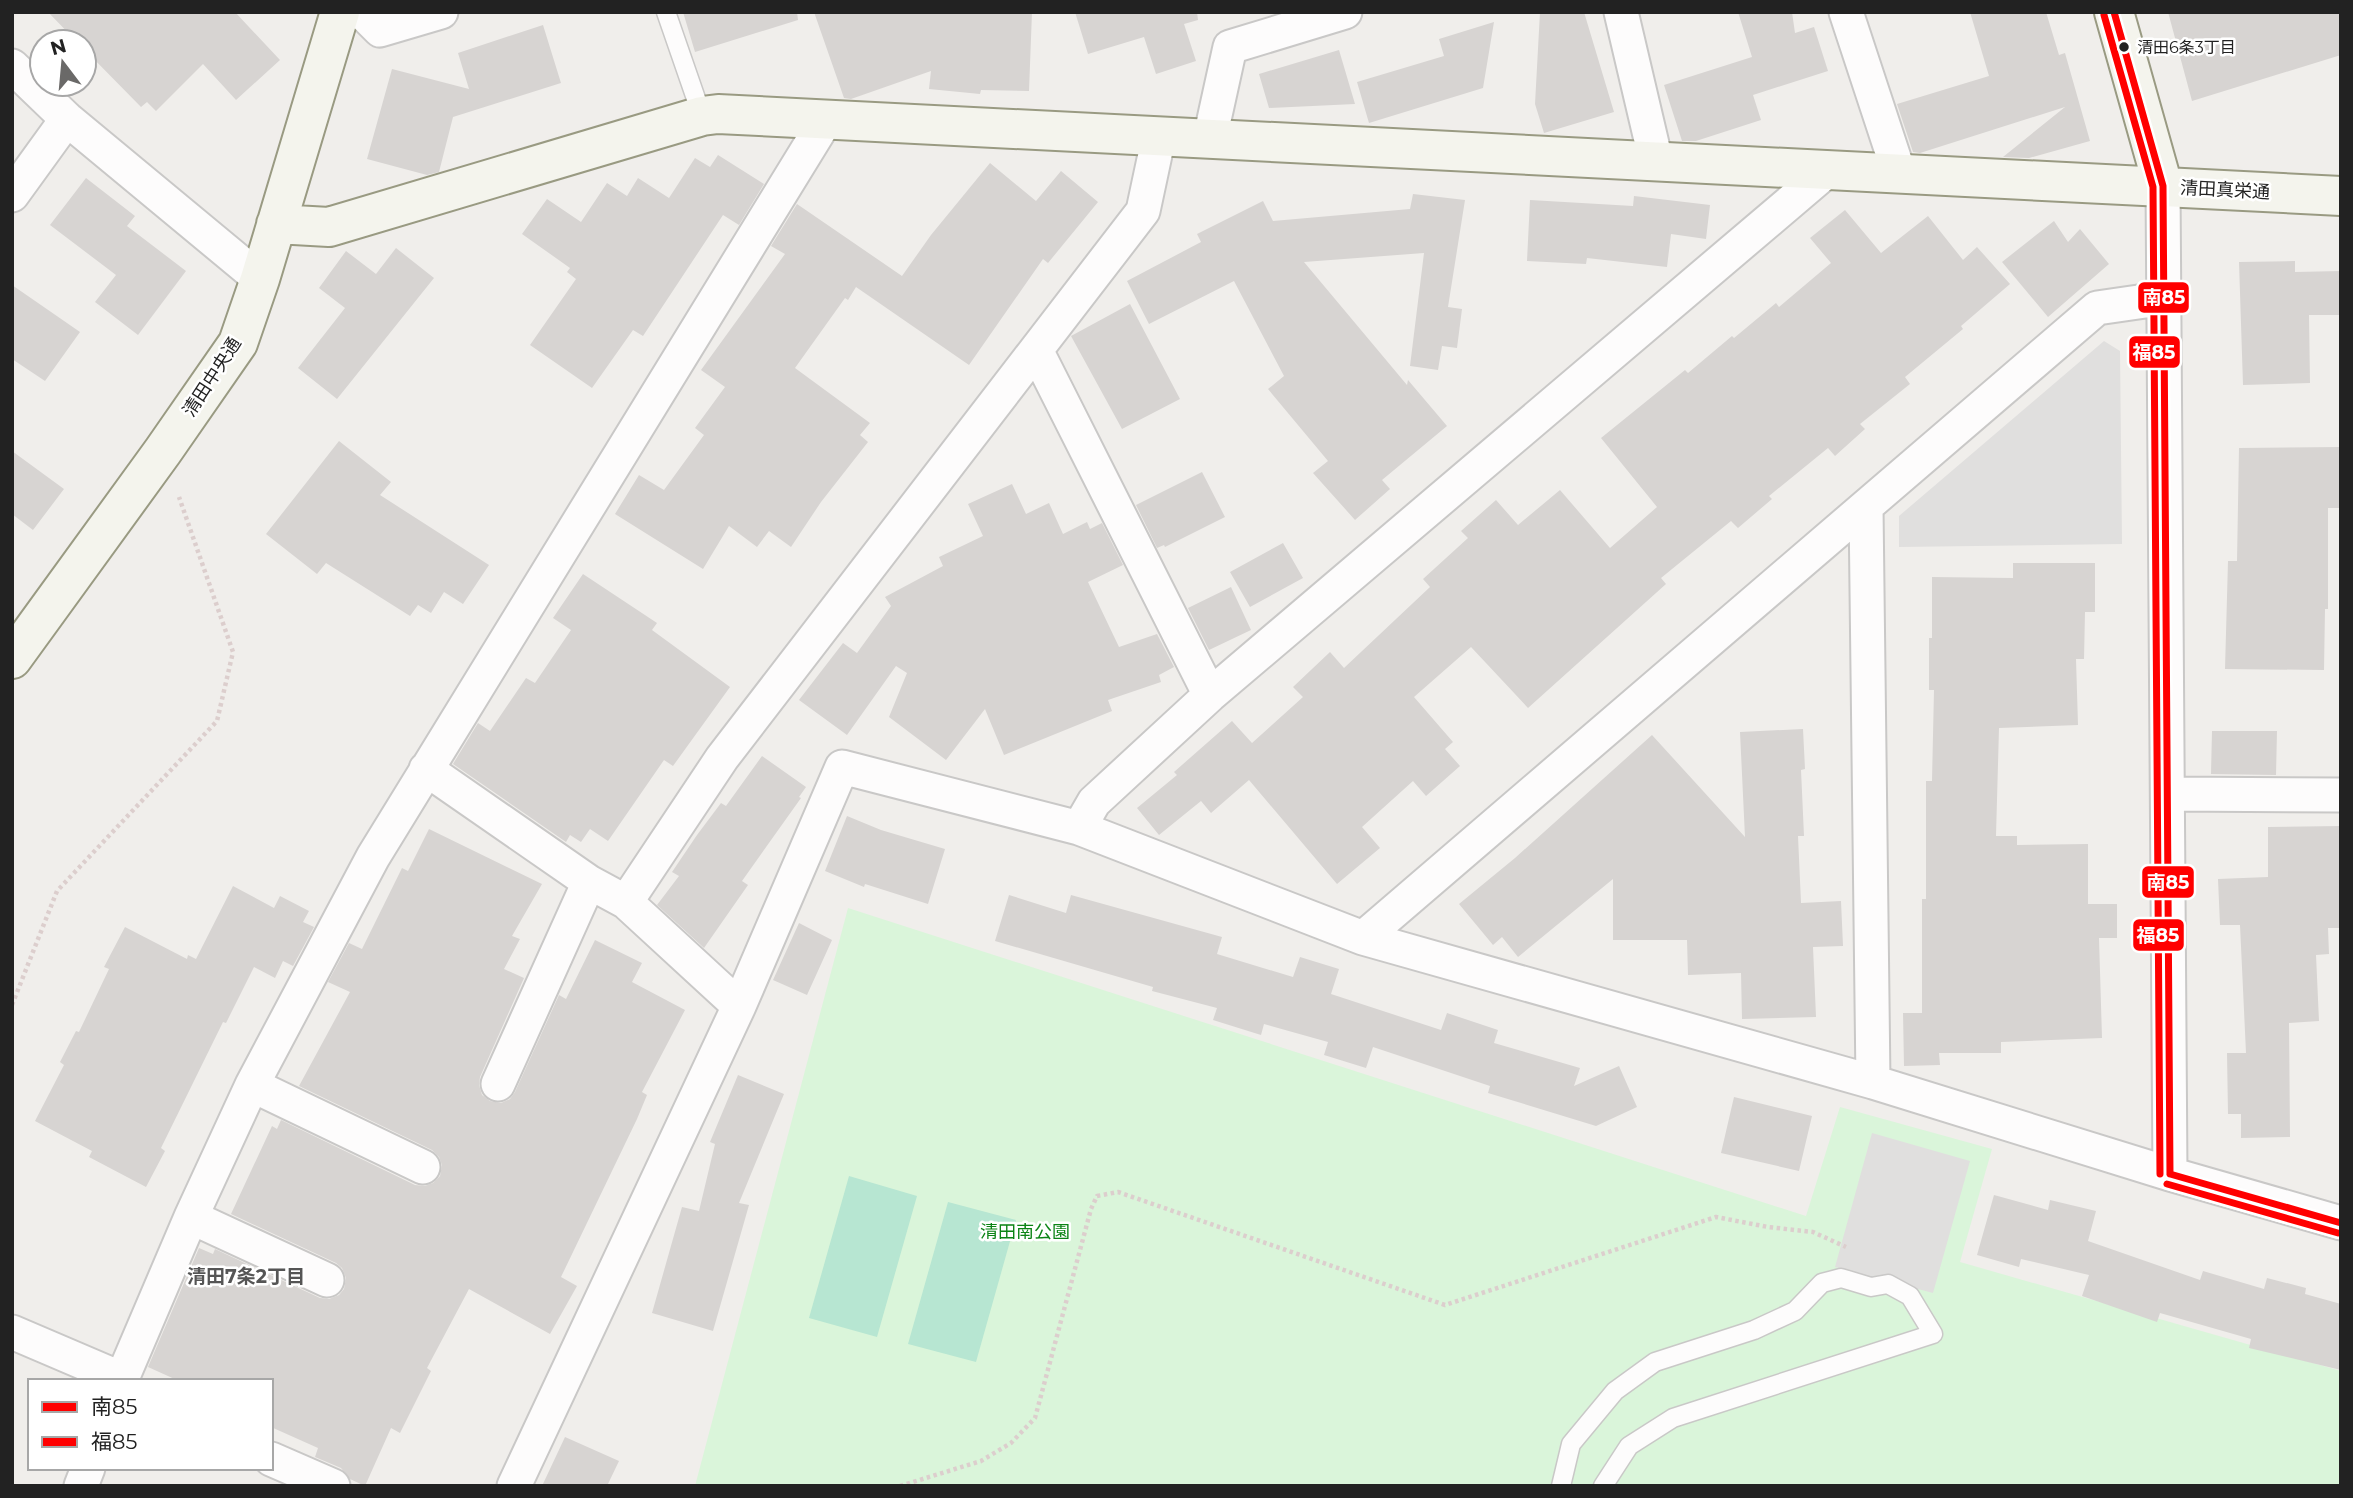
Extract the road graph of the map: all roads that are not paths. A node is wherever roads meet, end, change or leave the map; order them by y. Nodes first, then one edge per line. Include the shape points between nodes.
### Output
1 (340, 12) edge
2 (362, 12) edge
3 (441, 12) edge
4 (666, 12) edge
5 (1345, 12) edge
6 (1621, 12) edge
7 (1846, 12) edge
8 (2115, 12) edge
9 (12, 65) edge
10 (702, 116) junction
11 (827, 118) junction
12 (67, 119) junction
13 (1159, 136) junction
14 (1210, 138) junction
15 (1656, 161) junction
16 (1828, 170) junction
17 (1899, 173) junction
18 (2163, 187) junction
19 (12, 195) edge
20 (2341, 197) edge
21 (276, 224) junction
22 (260, 279) junction
23 (2166, 298) junction
24 (1036, 350) junction
25 (1866, 506) junction
26 (12, 659) edge
27 (1210, 695) junction
28 (426, 769) junction
29 (2168, 794) junction
30 (2341, 795) edge
31 (1079, 828) junction
32 (589, 882) junction
33 (626, 902) junction
34 (1363, 938) junction
35 (739, 1006) junction
36 (1873, 1082) junction
37 (498, 1084) dead end
38 (253, 1085) junction
39 (423, 1167) dead end
40 (2170, 1174) junction
41 (191, 1217) junction
42 (2341, 1223) edge
43 (327, 1280) dead end
44 (12, 1332) edge
45 (120, 1379) edge
46 (122, 1379) edge
47 (273, 1460) edge
48 (333, 1486) edge
49 (514, 1486) edge
50 (1561, 1486) edge
51 (1602, 1486) edge

1 - 21 street, 清田中央通
2 - 3 street via 380,30
4 - 10 lane
5 - 14 street via 1230,47
6 - 15 street
7 - 17 street
8 - 18 street, 清田真栄通
9 - 12 street
10 - 11 street
10 - 21 street via 329,226
11 - 13 street
11 - 28 street
12 - 19 street
12 - 22 street
13 - 14 street
13 - 24 street via 1143,211
14 - 15 street
15 - 16 street
16 - 17 street
16 - 27 street
17 - 18 street
18 - 20 street, 清田真栄通
18 - 23 street
21 - 22 street, 清田中央通
22 - 26 street, 清田中央通 via 238,342
23 - 25 street via 2097,308
23 - 29 street
24 - 27 street
24 - 33 street via 722,758
25 - 34 street
25 - 36 street
27 - 31 street via 1094,802
28 - 32 street
28 - 38 street via 373,857
29 - 30 street
29 - 40 street
31 - 34 street
31 - 35 street via 842,767
32 - 33 street
32 - 37 street
33 - 35 street
34 - 36 street
35 - 49 street
36 - 40 street
38 - 39 street
38 - 41 street
40 - 42 street
41 - 43 street
41 - 46 street
44 - 45 street
47 - 48 street
50 - 51 lane via 1571,1444 1615,1391 1655,1362 1754,1330 1795,1311 1822,1283 1842,1278 1871,1287 1888,1284 1909,1296 1933,1334 1673,1418 1629,1446

